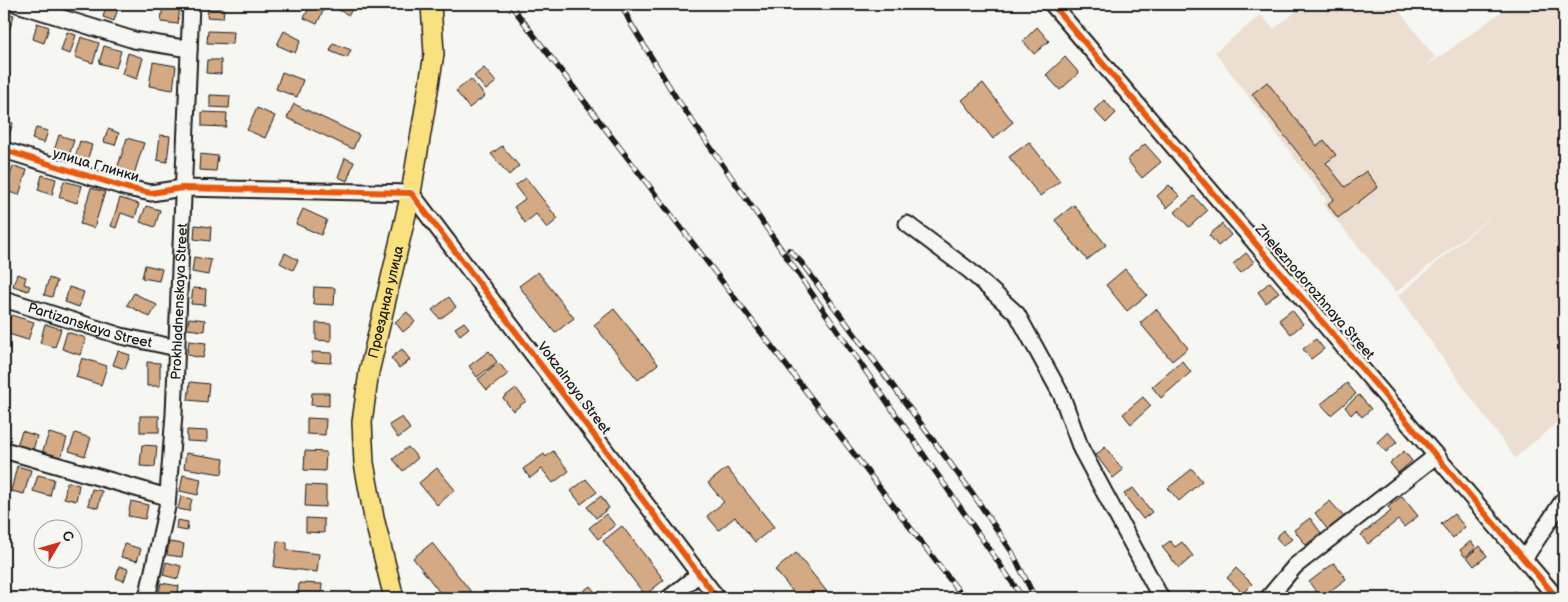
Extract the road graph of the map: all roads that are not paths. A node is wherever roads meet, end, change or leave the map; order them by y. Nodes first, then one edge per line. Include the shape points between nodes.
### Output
1 (18, 4) edge
2 (191, 4) edge
3 (431, 4) edge
4 (1052, 4) edge
5 (189, 49) junction
6 (4, 150) edge
7 (182, 188) junction
8 (411, 193) junction
9 (907, 224) dead end
10 (4, 299) edge
11 (176, 348) junction
12 (4, 450) edge
13 (1438, 455) junction
14 (167, 497) junction
15 (1564, 499) edge
16 (1524, 559) junction
17 (699, 574) junction
18 (147, 598) edge
19 (394, 598) edge
20 (670, 598) edge
21 (717, 598) edge
22 (1161, 598) edge
23 (1268, 598) edge
24 (1557, 598) edge

1 - 5 street via 134,40
2 - 5 street, Prokhladnenskaya Street
3 - 8 main road, Проездная улица via 434,54
4 - 13 street, Zheleznodorozhnaya Street
5 - 7 street, Prokhladnenskaya Street
6 - 7 street, улица Глинки via 127,188 152,193
7 - 8 street, улица Глинки
7 - 11 street, Prokhladnenskaya Street
8 - 17 street, Vokzalnaya Street
8 - 19 main road, Проездная улица via 369,372 362,422 364,463 374,518
9 - 22 street via 970,271 1016,314 1062,396 1081,449
10 - 11 street, Partizanskaya Street via 121,336
11 - 14 street, Prokhladnenskaya Street
12 - 14 street
13 - 16 street, Zheleznodorozhnaya Street
13 - 23 street via 1295,566
14 - 18 street, Prokhladnenskaya Street
15 - 16 street
16 - 24 street, Zheleznodorozhnaya Street
17 - 20 street
17 - 21 street, Vokzalnaya Street

